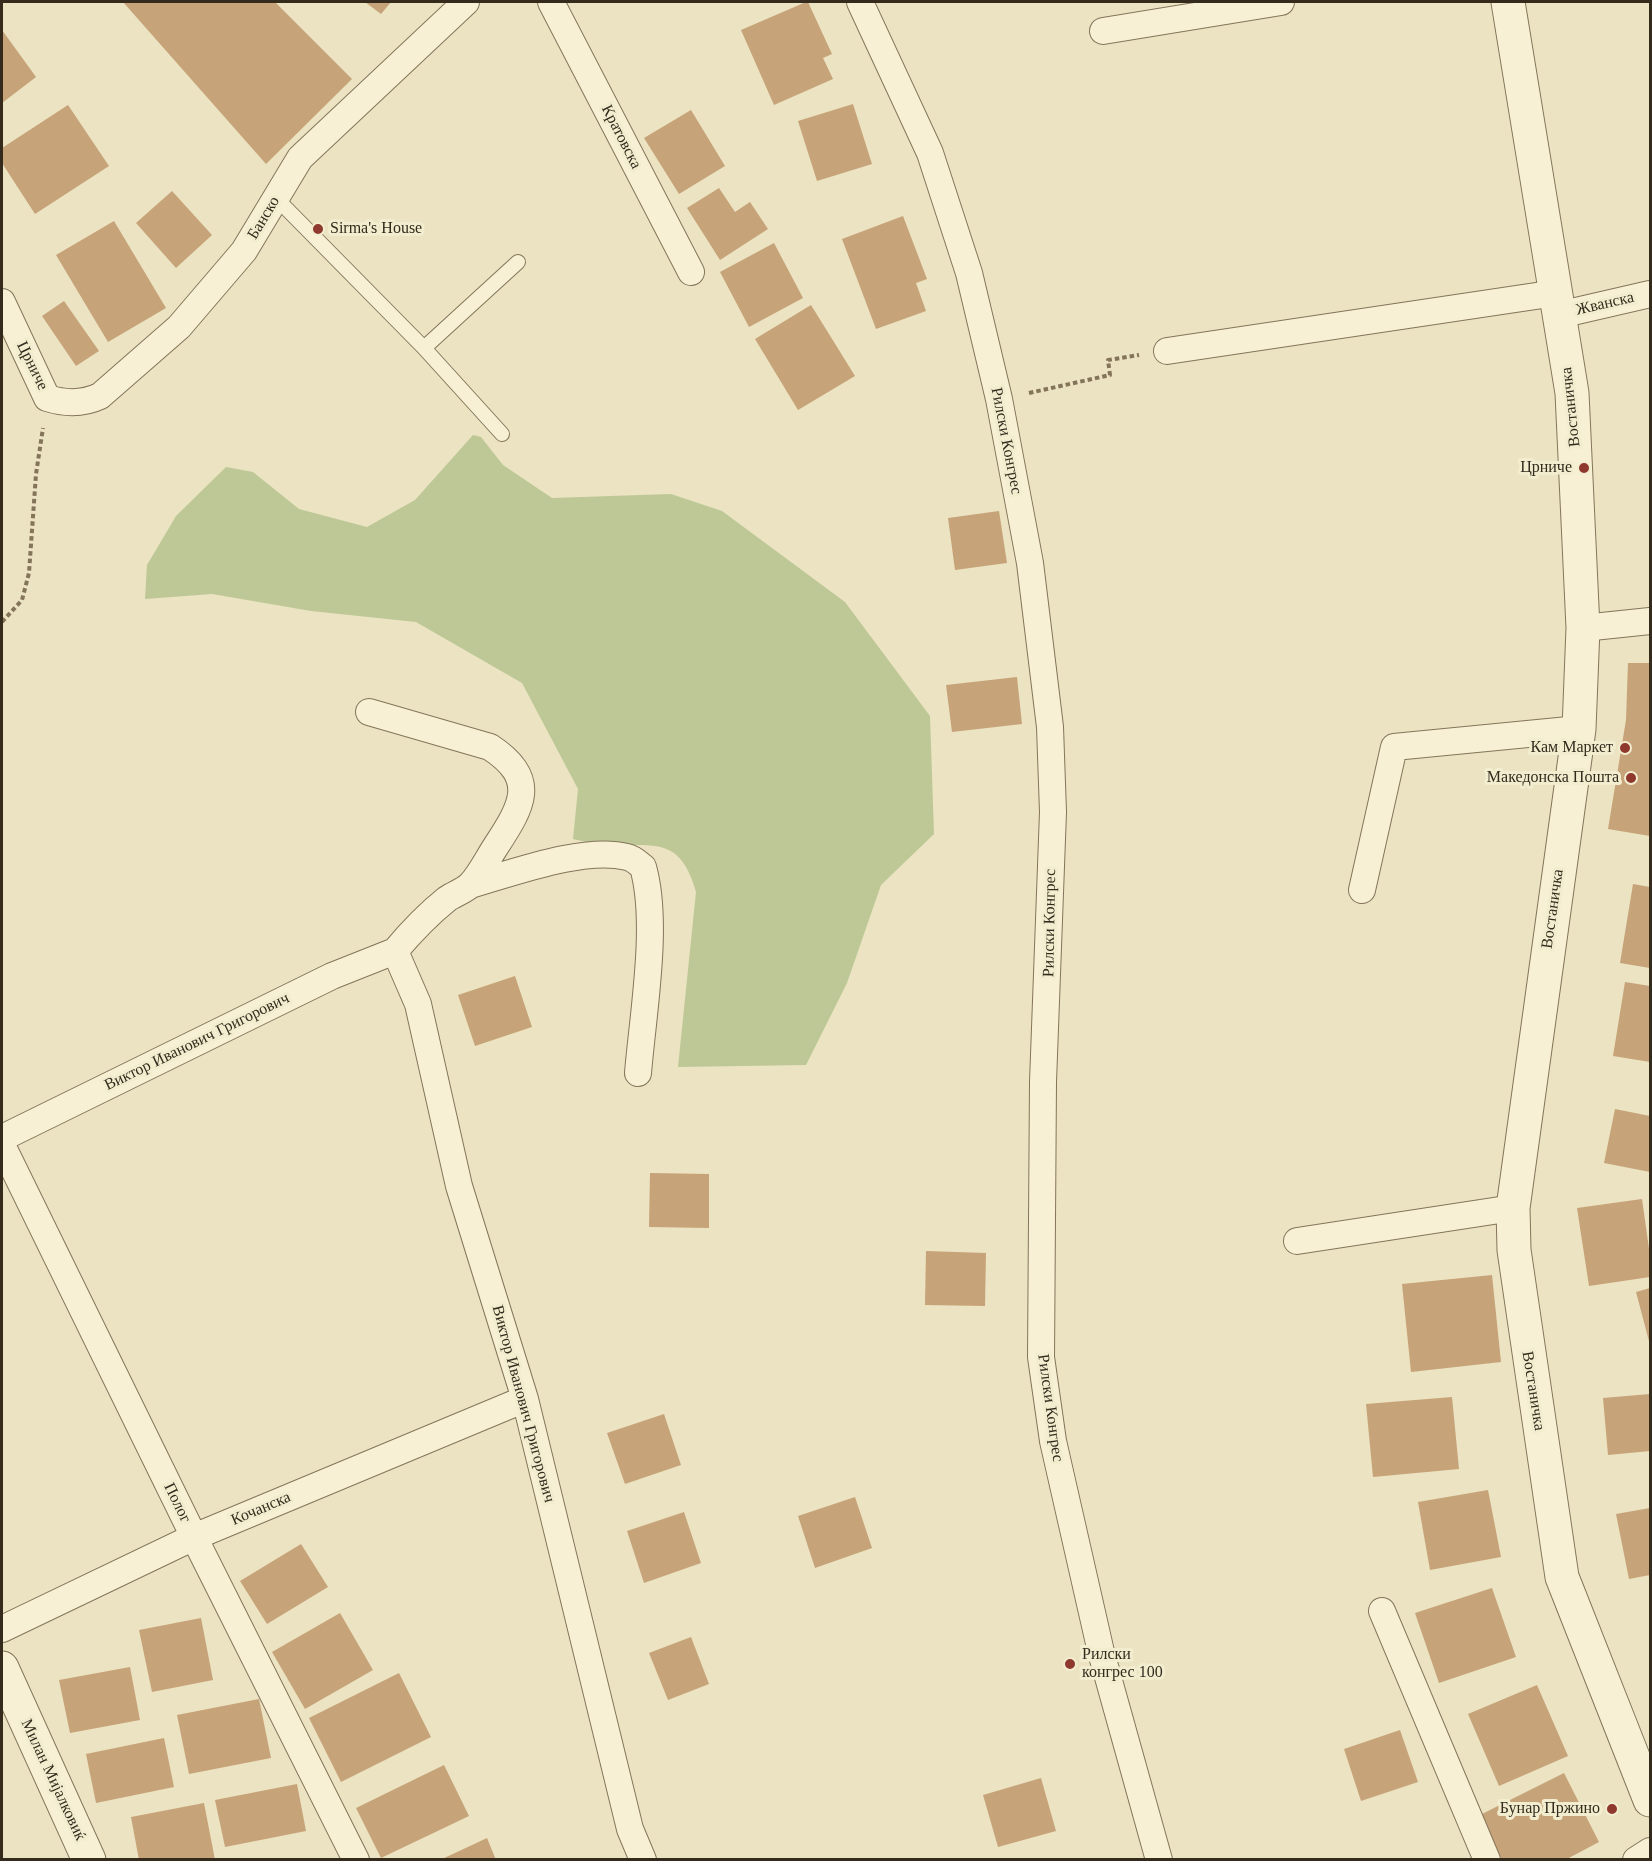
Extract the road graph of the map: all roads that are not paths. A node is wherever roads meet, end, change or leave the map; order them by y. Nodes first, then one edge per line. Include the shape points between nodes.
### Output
1 (466, 2) edge
2 (551, 2) edge
3 (860, 2) edge
4 (1281, 2) edge
5 (1508, 2) edge
6 (1103, 31) dead end
7 (276, 198) junction
8 (518, 262) dead end
9 (691, 272) dead end
10 (1650, 294) edge
11 (2, 302) edge
12 (1557, 304) junction
13 (424, 348) junction
14 (1167, 351) road end
15 (47, 398) joint
16 (502, 434) dead end
17 (1650, 621) edge
18 (1583, 628) junction
19 (369, 712) dead end
20 (1579, 729) junction
21 (470, 885) junction
22 (1362, 890) dead end
23 (394, 951) junction
24 (638, 1073) dead end
25 (2, 1138) edge
26 (2, 1145) edge
27 (1513, 1208) junction
28 (1297, 1241) dead end
29 (525, 1400) junction
30 (194, 1537) junction
31 (1382, 1611) dead end
32 (2, 1629) edge
33 (2, 1668) edge
34 (1650, 1800) edge
35 (1650, 1851) edge
36 (89, 1860) edge
37 (356, 1860) edge
38 (643, 1860) edge
39 (1159, 1860) edge
40 (1487, 1860) edge
41 (1636, 1860) edge

1 - 7 street, Банско via 300,158
2 - 9 street, Кратовска
3 - 39 street, Рилски Конгрес via 930,153 969,273 999,399 1030,563 1050,727 1053,812 1043,1082 1041,1357 1053,1441 1101,1652
4 - 6 street
5 - 12 street, Востаничка
7 - 13 lane
7 - 15 street, Банско via 244,251 179,327 100,396 88,402
8 - 13 lane
10 - 12 street, Жванска
11 - 15 street, Црниче
12 - 14 street, Жванска
12 - 18 street, Востаничка via 1572,393
13 - 16 lane
17 - 18 street
18 - 20 street, Востаничка
19 - 21 street, Виктор Иванович Григорович via 490,747 506,758 520,777 523,791 518,812
20 - 22 street via 1394,747
20 - 27 street, Востаничка
21 - 23 street, Виктор Иванович Григорович via 424,917
21 - 24 street, Виктор Иванович Григорович via 561,859 629,857 643,867 648,893 648,946
23 - 25 street, Виктор Иванович Григорович via 332,976
23 - 29 street, Виктор Иванович Григорович via 418,1004 459,1186
26 - 30 street, Полог
27 - 28 street
27 - 34 street, Востаничка via 1518,1291 1562,1577
29 - 30 street, Кочанска
29 - 38 street, Виктор Иванович Григорович via 627,1818
30 - 32 street, Кочанска
30 - 37 street, Полог
31 - 40 street
33 - 36 street, Милан Мијалковиќ
35 - 41 street

